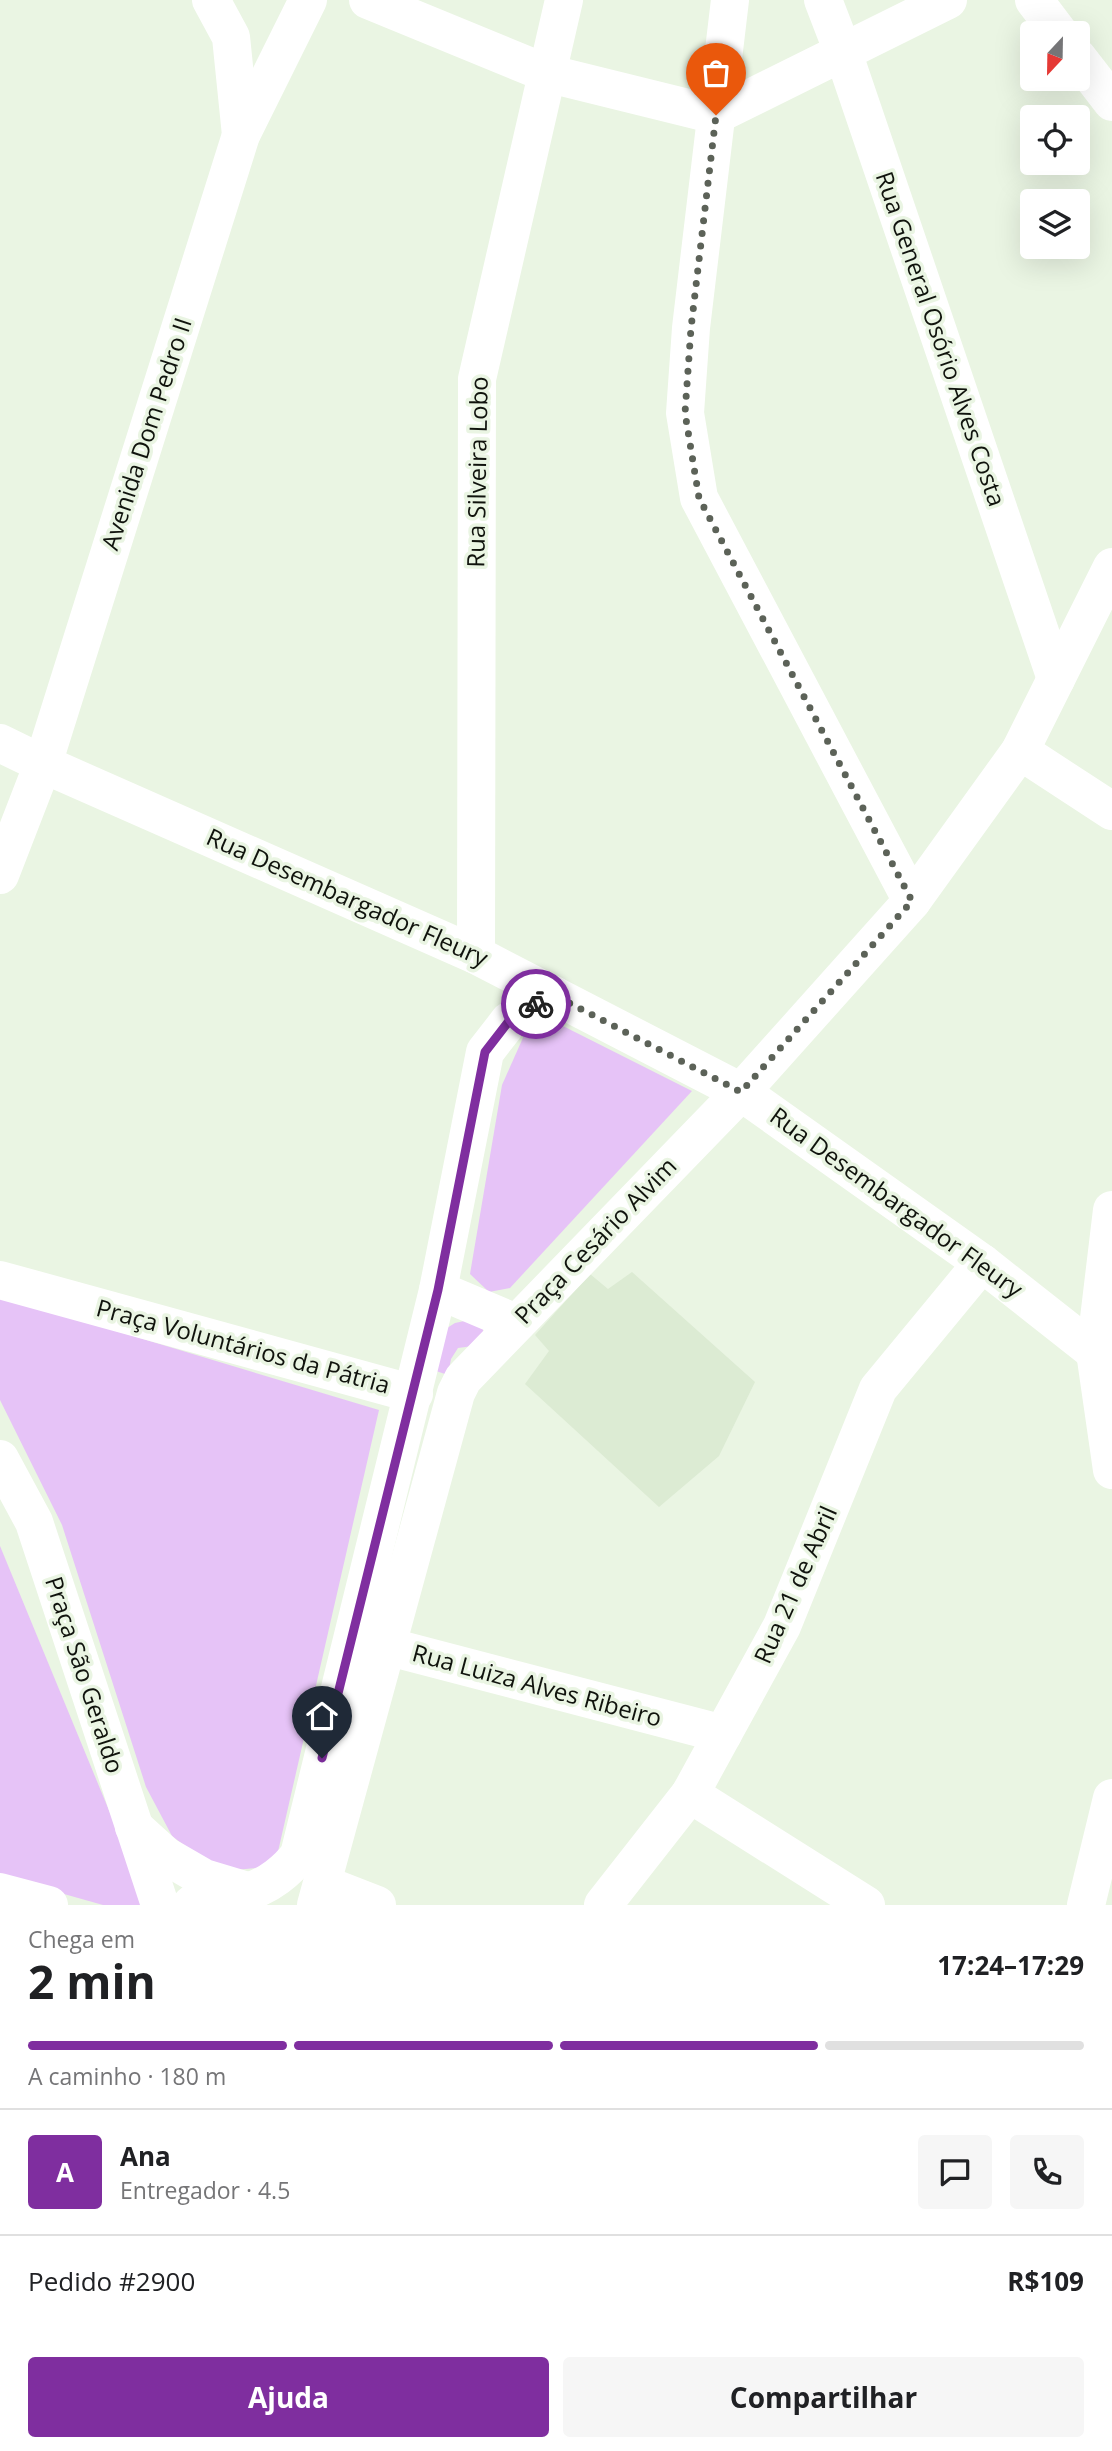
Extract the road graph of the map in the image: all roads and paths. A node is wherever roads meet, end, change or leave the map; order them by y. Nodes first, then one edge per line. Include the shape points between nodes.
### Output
1 (211, 0) edge
2 (308, 0) edge
3 (368, 0) edge
4 (564, 0) edge
5 (730, 0) edge
6 (822, 0) edge
7 (948, 0) edge
8 (1034, 0) edge
9 (1050, 21) edge
10 (843, 52) junction
11 (546, 73) junction
12 (1090, 74) edge
13 (1112, 102) edge
14 (716, 115) junction
15 (242, 135) junction
16 (1112, 568) edge
17 (1056, 680) junction
18 (0, 743) edge
19 (1020, 751) junction
20 (43, 764) junction
21 (1112, 811) edge
22 (0, 875) edge
23 (912, 901) junction
24 (476, 955) junction
25 (554, 995) junction
26 (741, 1092) junction
27 (1112, 1210) edge
28 (982, 1263) junction
29 (0, 1280) edge
30 (438, 1290) junction
31 (516, 1323) junction
32 (1095, 1352) junction
33 (456, 1393) joint
34 (414, 1394) junction
35 (0, 1459) edge
36 (1112, 1470) edge
37 (17, 1519) edge
38 (369, 1642) junction
39 (723, 1734) junction
40 (690, 1794) junction
41 (1112, 1798) edge
42 (134, 1827) junction
43 (0, 1892) edge
44 (320, 1894) edge
45 (253, 1898) edge
46 (49, 1905) edge
47 (160, 1905) edge
48 (191, 1905) edge
49 (377, 1905) edge
50 (603, 1905) edge
51 (866, 1905) edge
52 (1086, 1905) edge

1 - 15 street via 231,37
2 - 15 street, Avenida Dom Pedro II
3 - 11 street
4 - 11 street, Rua Silveira Lobo
5 - 14 street
6 - 10 street, Rua General Osório Alves Costa
7 - 10 street
8 - 9 street
10 - 14 street
10 - 17 street, Rua General Osório Alves Costa
11 - 14 street
11 - 24 street, Rua Silveira Lobo via 477,379
12 - 13 street
14 - 23 street via 685,413 699,498
15 - 20 street, Avenida Dom Pedro II
16 - 17 street, Praça Cesário Alvim
17 - 19 street, Praça Cesário Alvim
18 - 20 street, Rua Desembargador Fleury
19 - 21 street
19 - 23 street, Praça Cesário Alvim
20 - 22 street, Avenida Dom Pedro II
20 - 24 street, Rua Desembargador Fleury
23 - 26 street, Praça Cesário Alvim
24 - 25 street, Rua Desembargador Fleury
25 - 26 street, Rua Desembargador Fleury
25 - 30 street via 509,1021 485,1052
26 - 28 street, Rua Desembargador Fleury
26 - 31 street, Praça Cesário Alvim
27 - 32 street
28 - 32 street, Rua Desembargador Fleury
28 - 39 street, Rua 21 de Abril via 878,1389 782,1626
29 - 34 street, Praça Voluntários da Pátria
30 - 31 street
30 - 34 street
31 - 33 street, Praça Cesário Alvim via 463,1379
32 - 36 street
33 - 38 street, Praça Voluntários da Pátria
34 - 38 street, Praça Voluntários da Pátria
35 - 37 street, Praça São Geraldo
37 - 42 street, Praça São Geraldo
38 - 39 street, Rua Luiza Alves Ribeiro
38 - 44 street, Praça Voluntários da Pátria
38 - 45 street, Praça Voluntários da Pátria via 299,1855
39 - 40 street, Rua 21 de Abril
40 - 50 street, Rua 21 de Abril
40 - 51 street
41 - 52 street
42 - 45 street, Praça São Geraldo via 166,1856
42 - 47 street, Praça São Geraldo
43 - 46 street
44 - 49 street
45 - 48 street via 197,1899

